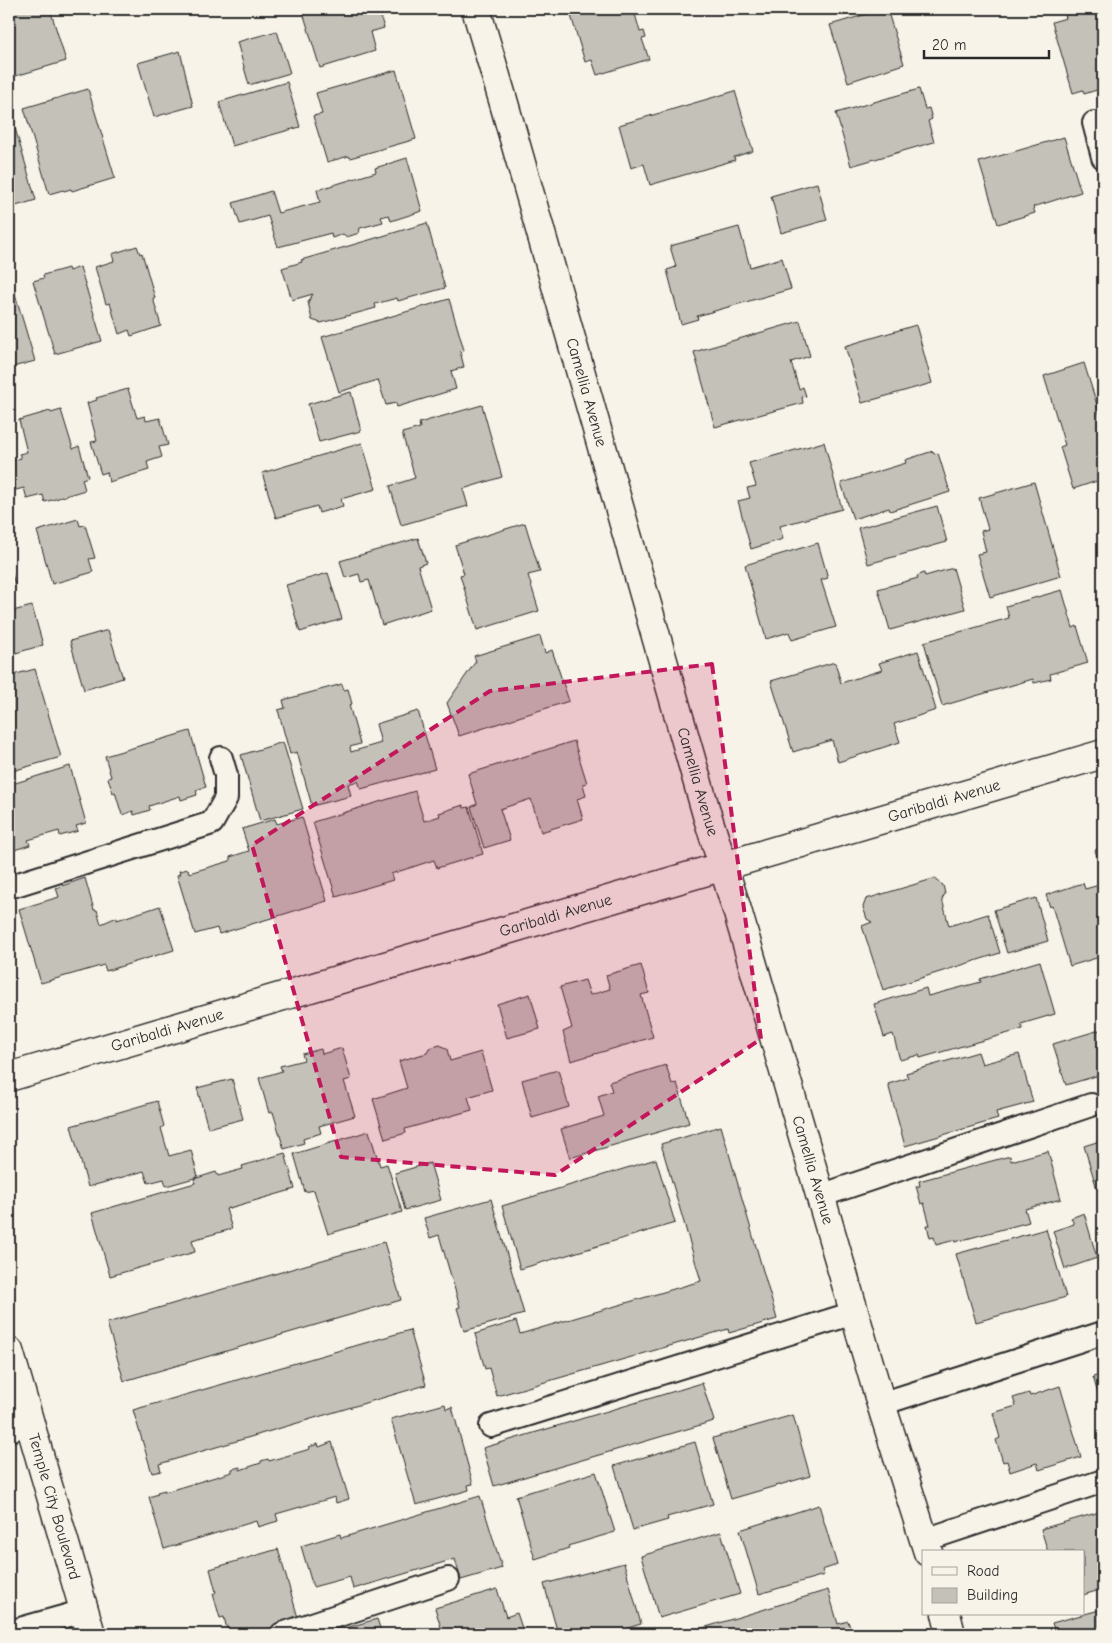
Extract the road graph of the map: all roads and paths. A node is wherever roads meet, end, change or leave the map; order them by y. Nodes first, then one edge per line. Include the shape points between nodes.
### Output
1 (476, 9) edge
2 (1094, 123) dead end
3 (1103, 157) edge
4 (1103, 754) edge
5 (221, 758) dead end
6 (723, 866) junction
7 (9, 887) edge
8 (9, 1077) edge
9 (1091, 1105) dead end
10 (820, 1196) junction
11 (854, 1313) junction
12 (1103, 1333) edge
13 (9, 1351) edge
14 (881, 1404) junction
15 (491, 1426) dead end
16 (19, 1427) edge
17 (1103, 1481) edge
18 (926, 1546) edge
19 (448, 1579) dead end
20 (946, 1616) edge
21 (88, 1622) edge
22 (9, 1632) edge
23 (282, 1634) edge
24 (951, 1634) edge

1 - 6 street, Camellia Avenue
2 - 3 lane
4 - 6 street, Garibaldi Avenue
5 - 7 lane via 226,775 226,798 212,823
6 - 8 street, Garibaldi Avenue
6 - 10 street, Camellia Avenue
9 - 10 lane
10 - 11 street, Camellia Avenue
11 - 14 street, Camellia Avenue
11 - 15 lane
12 - 14 lane
13 - 16 street, Temple City Boulevard
14 - 18 street, Camellia Avenue
16 - 21 street, Temple City Boulevard
17 - 18 lane
19 - 23 lane
20 - 24 street
21 - 22 lane

